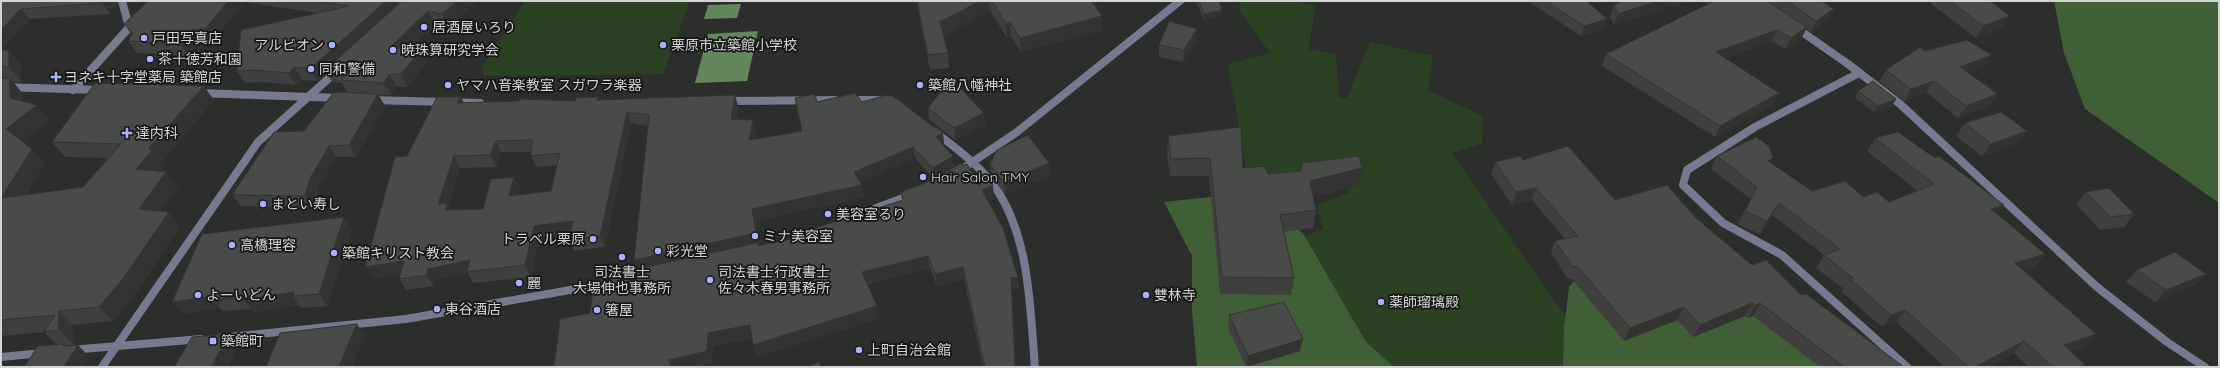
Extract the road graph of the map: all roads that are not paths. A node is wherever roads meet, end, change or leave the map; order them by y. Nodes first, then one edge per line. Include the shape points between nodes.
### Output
1 (122, 1) edge
2 (1180, 1) edge
3 (140, 16) edge
4 (1786, 22) edge
5 (129, 27) junction
6 (344, 64) edge
7 (1859, 73) junction
8 (1, 87) edge
9 (73, 90) junction
10 (112, 91) edge
11 (191, 93) edge
12 (309, 96) junction
13 (348, 98) edge
14 (364, 99) edge
15 (718, 101) edge
16 (892, 102) edge
17 (489, 103) edge
18 (931, 128) edge
19 (974, 162) junction
20 (949, 177) edge
21 (916, 193) edge
22 (864, 213) edge
23 (611, 283) edge
24 (115, 346) junction
25 (1, 357) edge
26 (102, 367) edge
27 (1035, 367) edge
28 (1907, 367) edge
29 (2205, 367) edge

1 - 5 street
2 - 19 street via 1143,27 1016,133
3 - 5 street
4 - 7 street
5 - 9 street
6 - 12 street
7 - 28 street via 1755,127 1693,166 1687,170 1683,186 1723,223 1782,255
7 - 29 street via 1931,131 2090,281 2176,350
8 - 9 street
9 - 10 street
11 - 12 street
12 - 13 street
12 - 24 street via 258,142
14 - 17 street via 426,103
15 - 16 street via 877,99
18 - 19 street
19 - 20 street
19 - 27 street via 1003,200 1020,244
21 - 22 street
23 - 24 street via 406,320
24 - 25 street
24 - 26 street

